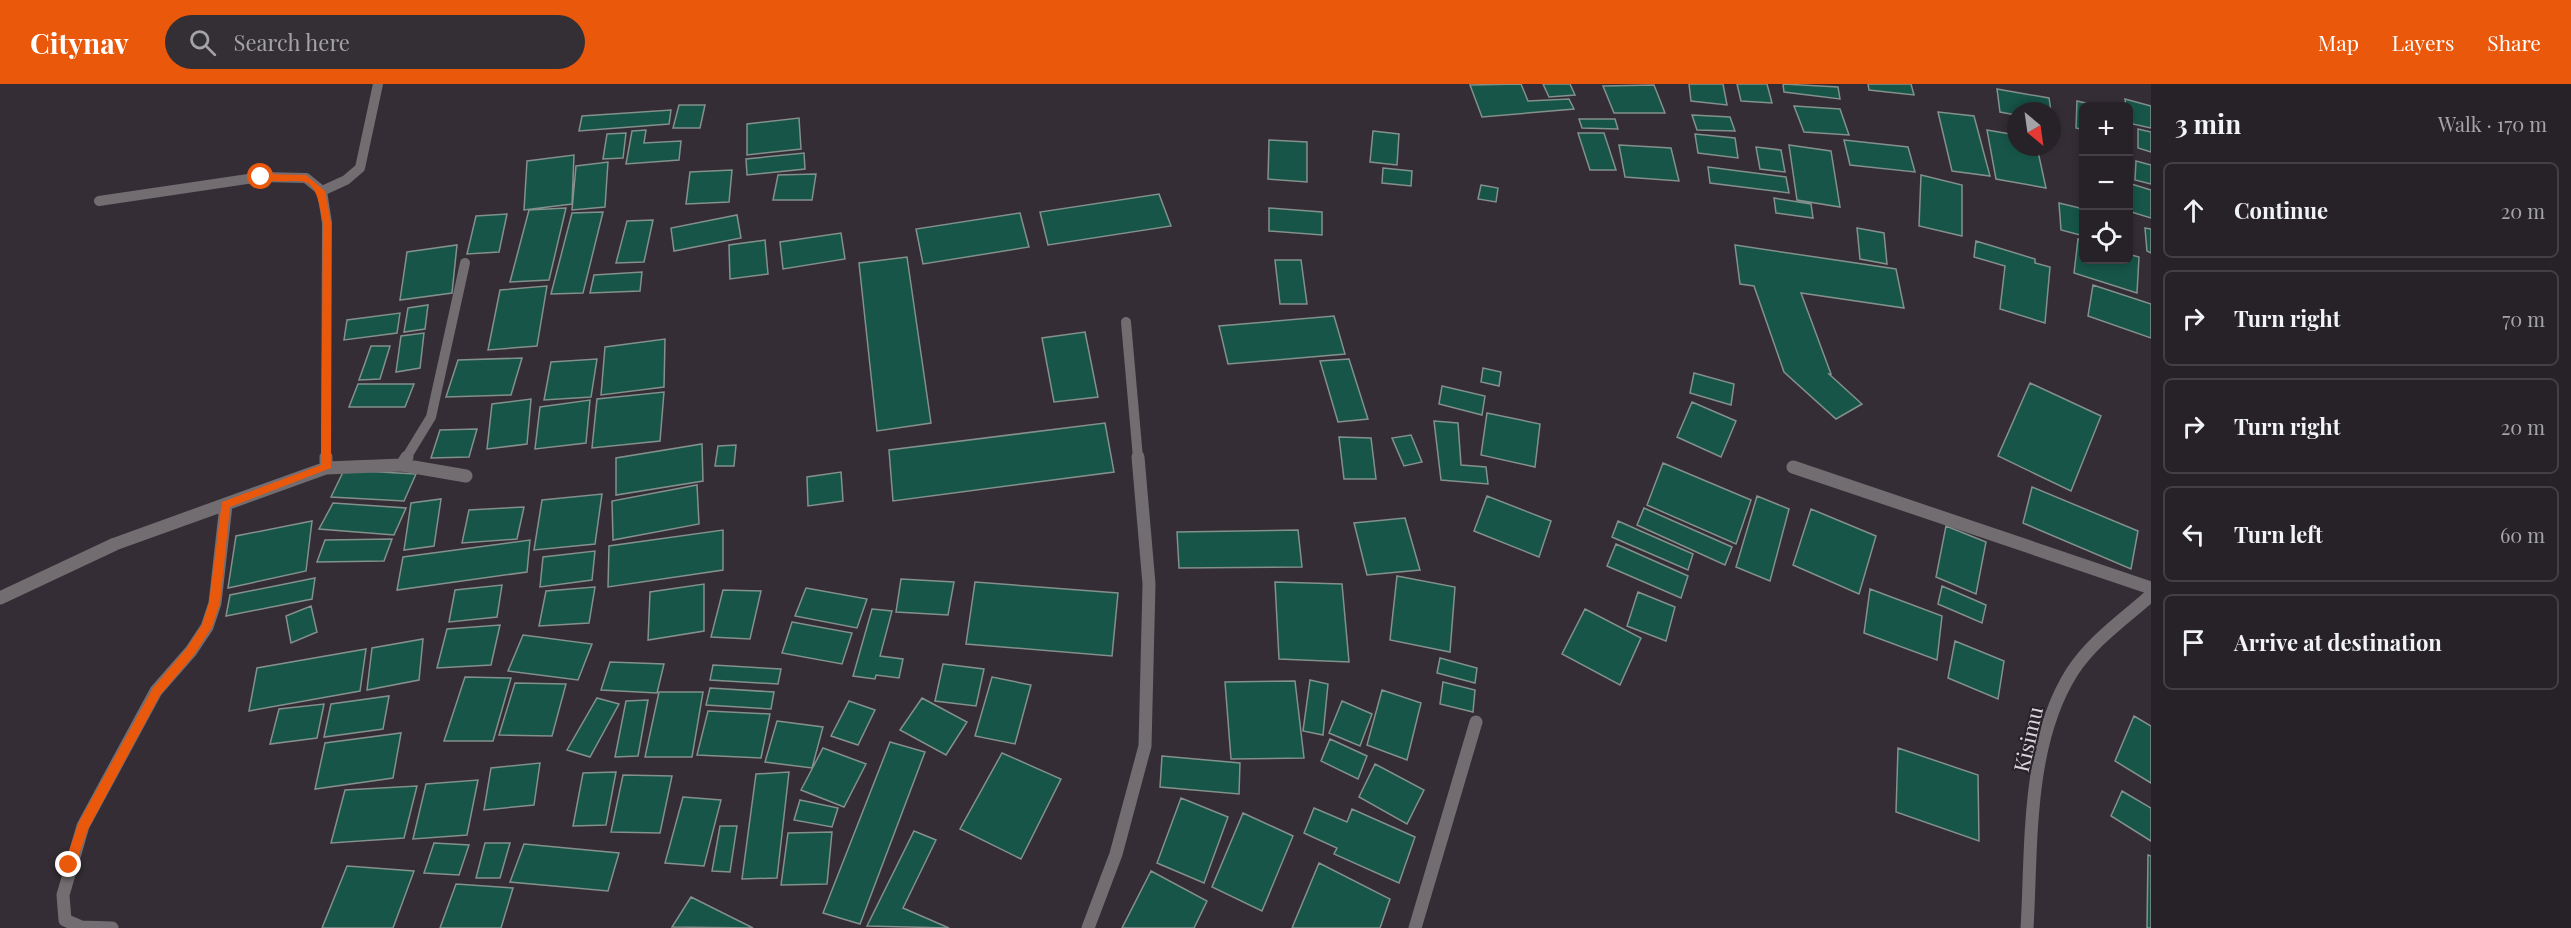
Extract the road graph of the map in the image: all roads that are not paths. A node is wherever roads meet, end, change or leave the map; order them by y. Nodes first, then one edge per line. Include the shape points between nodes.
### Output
1 (378, 84) edge
2 (321, 191) junction
3 (99, 201) dead end
4 (465, 263) dead end
5 (1126, 322) dead end
6 (402, 465) junction
7 (1793, 467) dead end
8 (326, 468) junction
9 (466, 476) dead end
10 (226, 505) junction
11 (2151, 588) edge
12 (2151, 595) edge
13 (0, 598) edge
14 (1476, 722) dead end
15 (112, 928) edge
16 (1088, 928) edge
17 (1415, 928) edge
18 (2027, 928) edge

1 - 2 street via 360,168 346,180
2 - 3 street via 306,178 261,177
2 - 8 street via 327,223
4 - 6 street via 430,417
5 - 16 street via 1149,584 1145,746 1116,854
6 - 8 street
6 - 9 street
7 - 11 street
8 - 10 street
10 - 13 street via 115,544
10 - 15 street via 214,603 207,627 156,691 83,826 69,865 63,895 65,920 81,927
12 - 18 street, Kisimu via 2072,672 2051,714 2038,787
14 - 17 street

